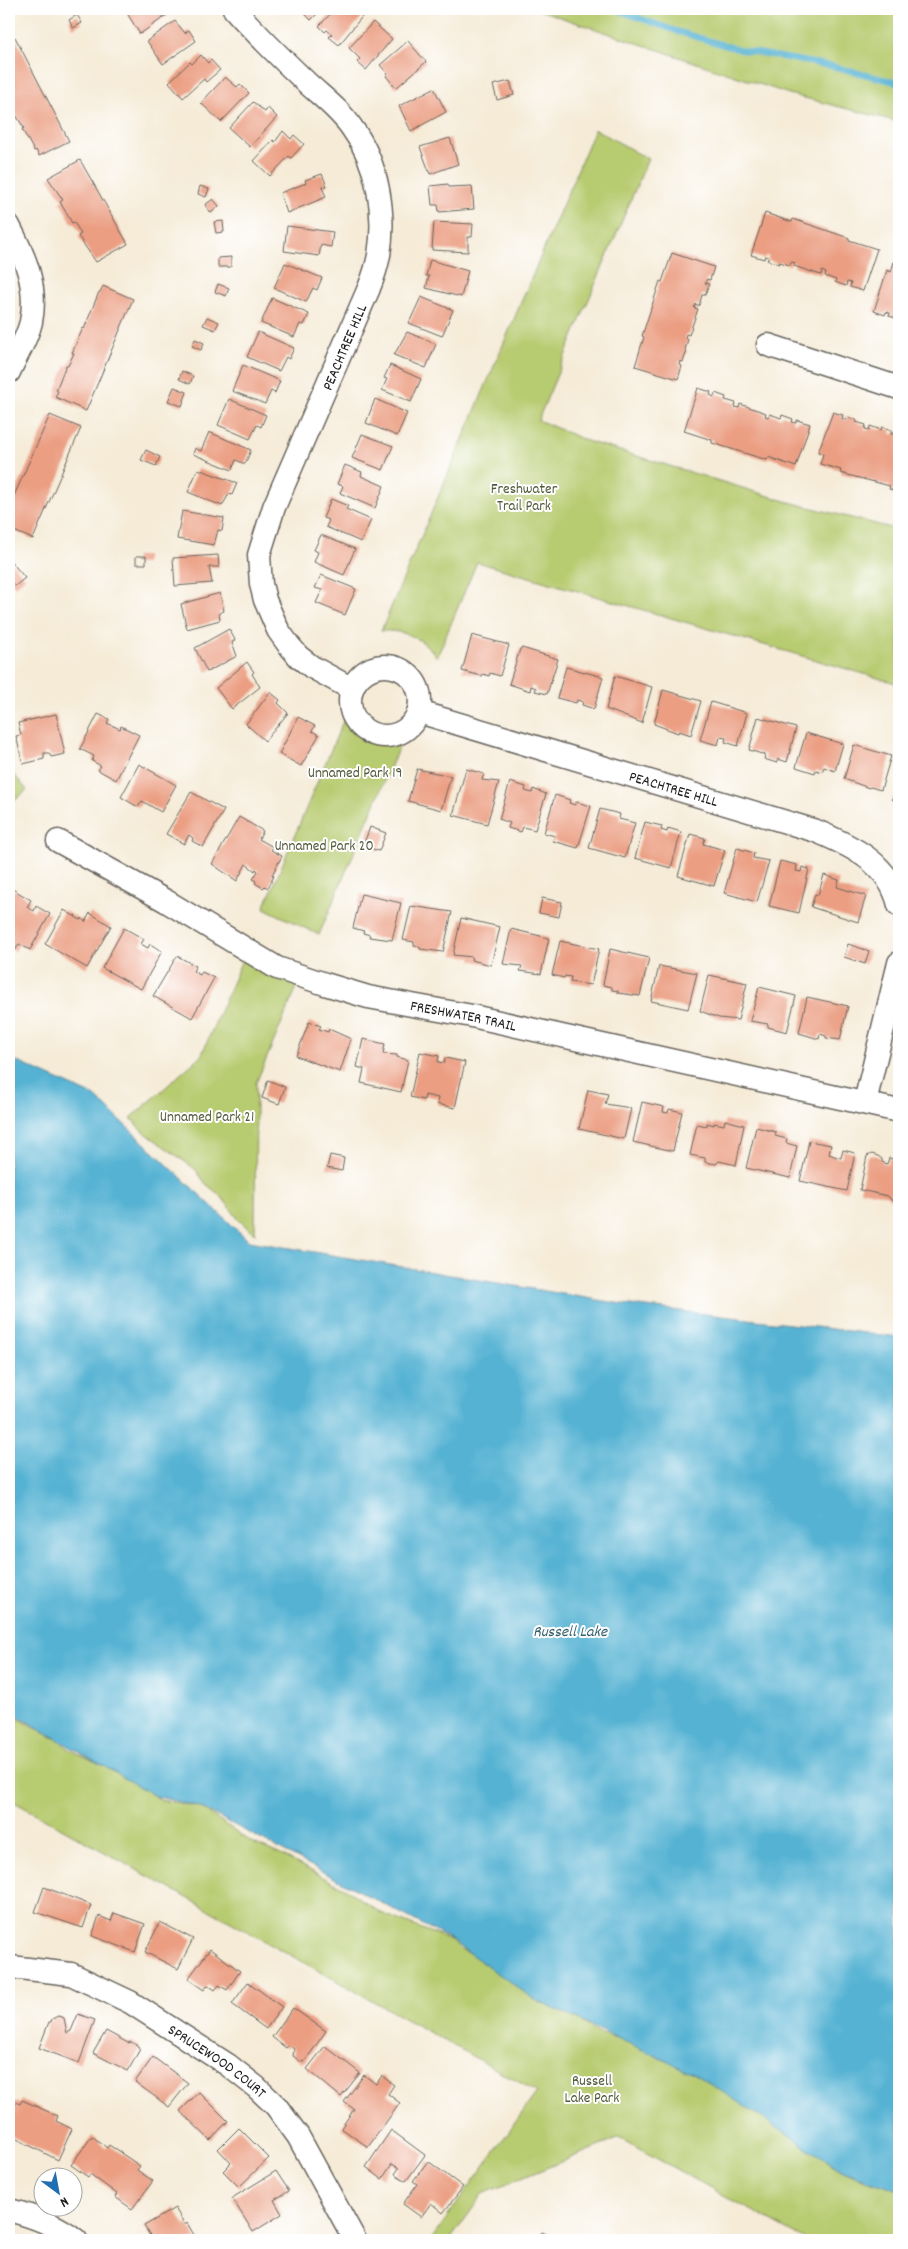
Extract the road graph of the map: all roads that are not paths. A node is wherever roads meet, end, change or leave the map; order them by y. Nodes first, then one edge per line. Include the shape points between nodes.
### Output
1 (234, 9) edge
2 (9, 226) edge
3 (768, 345) dead end
4 (9, 372) edge
5 (899, 388) edge
6 (352, 690) junction
7 (419, 712) junction
8 (58, 840) dead end
9 (899, 905) edge
10 (899, 963) edge
11 (865, 1102) junction
12 (899, 1111) edge
13 (11, 1967) dead end
14 (9, 2210) edge
15 (76, 2240) edge
16 (355, 2240) edge

1 - 6 street, PEACHTREE HILL via 261,40 353,128 369,160 382,212 379,255 370,288 274,507 259,555 266,600 278,630 299,657
2 - 4 street via 24,255 33,296 30,323
3 - 5 street
6 - 7 street via 368,671 379,667 395,668 412,678 418,689
6 - 7 street via 350,700 354,716 364,730 373,734 396,735 406,730
7 - 9 street, PEACHTREE HILL via 830,837 857,849 879,866 894,889
8 - 11 street, FRESHWATER TRAIL via 277,968 368,997 472,1016
10 - 11 street
11 - 12 street, FRESHWATER TRAIL
13 - 16 street, SPRUCEWOOD COURT via 71,1974 130,2002 256,2086 283,2114 298,2136
14 - 15 street via 35,2217

